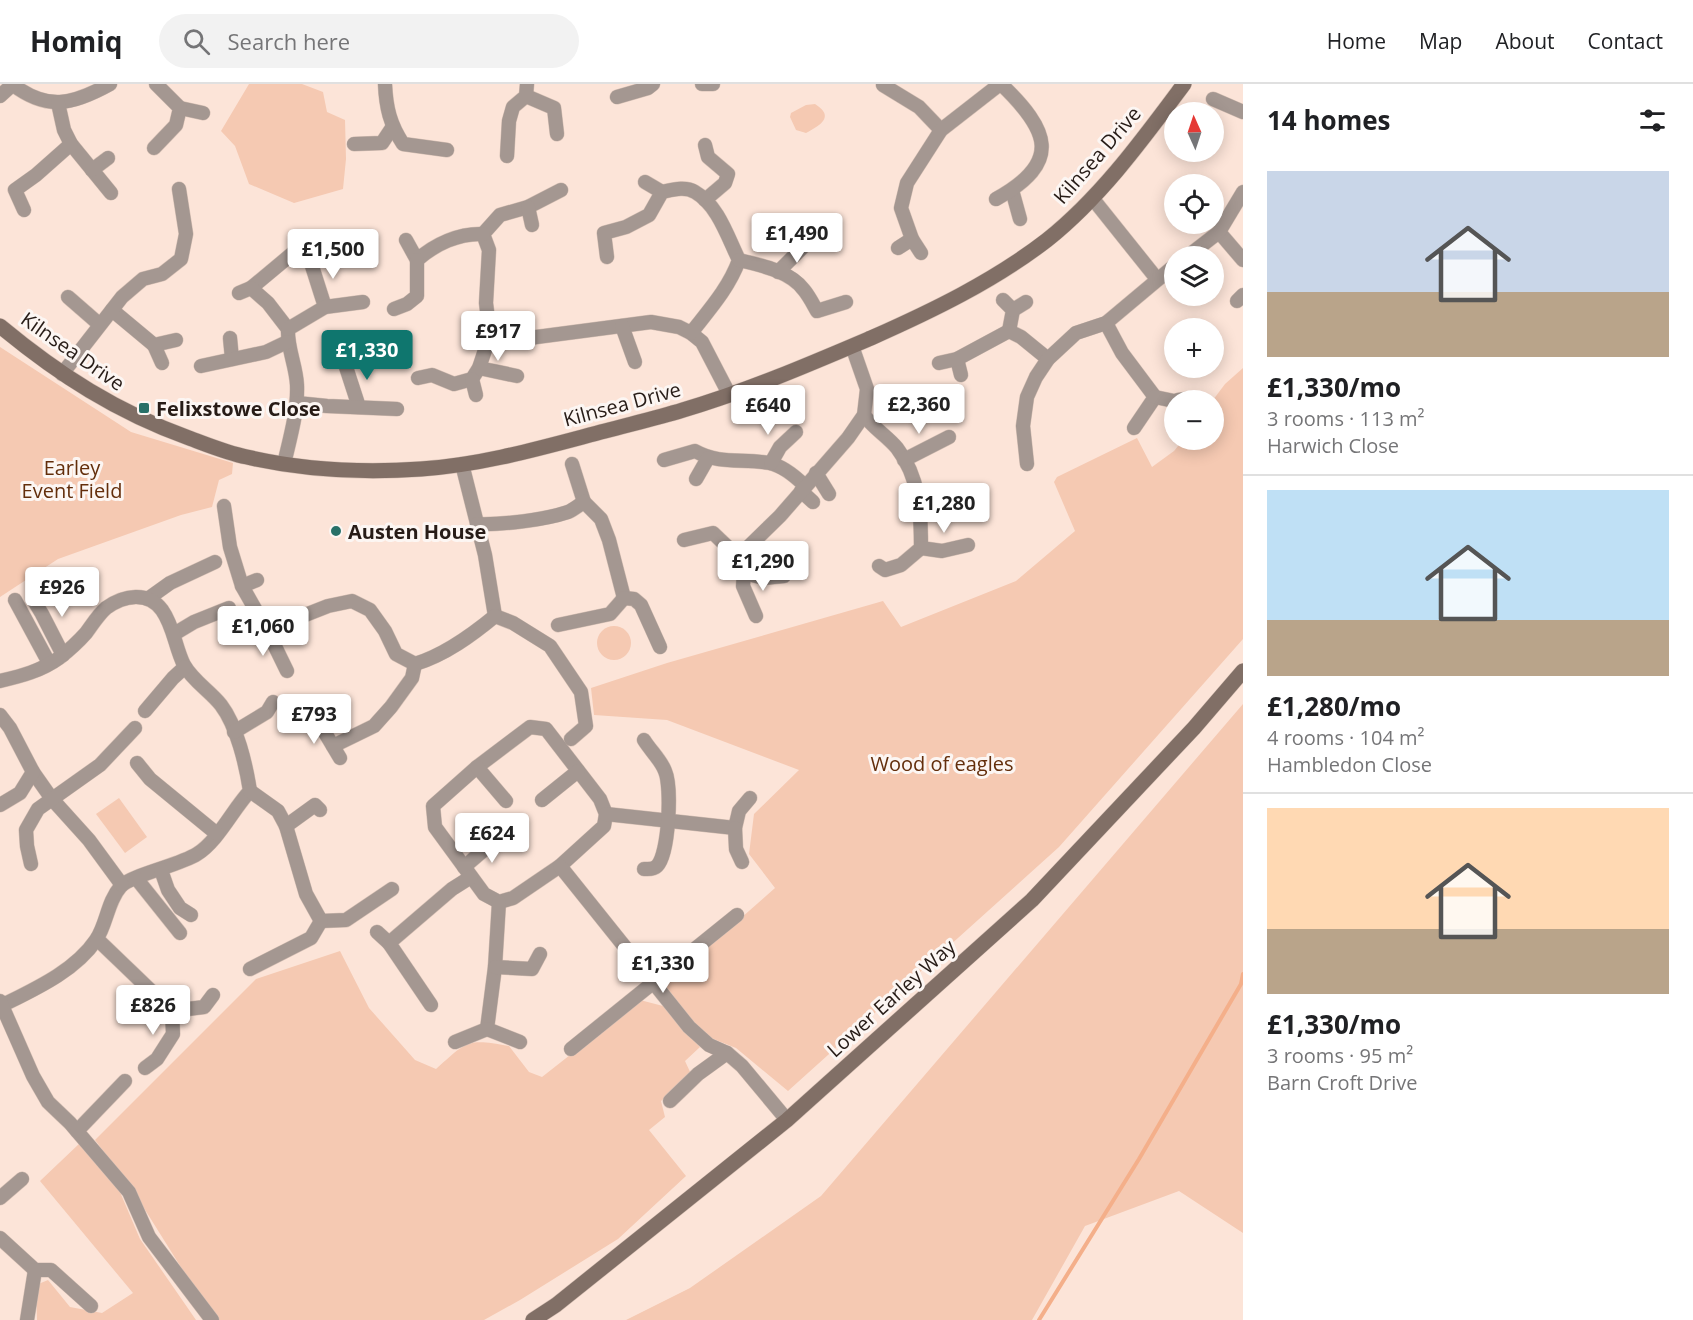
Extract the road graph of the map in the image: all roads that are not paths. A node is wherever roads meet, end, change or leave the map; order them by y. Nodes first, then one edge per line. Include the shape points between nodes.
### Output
1 (12, 84) edge
2 (110, 84) edge
3 (156, 84) edge
4 (385, 84) edge
5 (652, 84) edge
6 (702, 84) edge
7 (713, 84) edge
8 (1000, 84) edge
9 (883, 85) edge
10 (1177, 86) edge
11 (901, 89) edge
12 (527, 90) edge
13 (0, 96) edge
14 (617, 98) dead end
15 (1223, 98) dead end
16 (58, 103) junction
17 (180, 108) junction
18 (1243, 112) edge
19 (203, 113) dead end
20 (392, 128) junction
21 (941, 129) junction
22 (558, 134) dead end
23 (71, 144) junction
24 (354, 144) dead end
25 (705, 145) dead end
26 (154, 148) dead end
27 (447, 150) dead end
28 (507, 156) dead end
29 (108, 158) dead end
30 (92, 170) junction
31 (645, 182) dead end
32 (179, 189) dead end
33 (561, 190) dead end
34 (1012, 190) junction
35 (662, 192) junction
36 (1243, 192) edge
37 (111, 193) dead end
38 (996, 199) dead end
39 (1093, 199) junction
40 (705, 200) junction
41 (528, 207) junction
42 (24, 210) dead end
43 (1020, 219) dead end
44 (1224, 222) edge
45 (826, 224) dead end
46 (532, 225) dead end
47 (483, 234) junction
48 (1216, 234) joint
49 (912, 239) junction
50 (406, 240) dead end
51 (1201, 246) edge
52 (898, 248) dead end
53 (293, 253) dead end
54 (921, 253) dead end
55 (607, 257) dead end
56 (417, 260) junction
57 (739, 260) junction
58 (1243, 260) edge
59 (310, 262) dead end
60 (778, 272) junction
61 (1164, 274) edge
62 (1157, 279) junction
63 (68, 297) dead end
64 (363, 302) dead end
65 (846, 302) dead end
66 (1026, 302) dead end
67 (325, 307) junction
68 (394, 309) dead end
69 (112, 310) junction
70 (1106, 323) junction
71 (99, 324) junction
72 (0, 326) edge
73 (622, 326) junction
74 (492, 329) junction
75 (1009, 331) junction
76 (691, 333) junction
77 (287, 336) junction
78 (230, 338) dead end
79 (176, 340) dead end
80 (154, 345) junction
81 (852, 346) junction
82 (232, 359) junction
83 (957, 359) junction
84 (1048, 359) junction
85 (635, 362) dead end
86 (162, 363) dead end
87 (939, 363) dead end
88 (345, 364) dead end
89 (201, 366) dead end
90 (62, 374) junction
91 (475, 374) junction
92 (517, 375) dead end
93 (961, 375) dead end
94 (417, 378) dead end
95 (729, 394) junction
96 (476, 395) dead end
97 (1155, 397) junction
98 (1164, 399) edge
99 (297, 402) junction
100 (359, 407) junction
101 (397, 409) dead end
102 (864, 415) junction
103 (1134, 428) dead end
104 (796, 432) dead end
105 (949, 437) dead end
106 (708, 458) junction
107 (664, 460) dead end
108 (904, 460) junction
109 (771, 463) junction
110 (284, 464) junction
111 (462, 464) junction
112 (572, 464) dead end
113 (1027, 464) dead end
114 (816, 473) junction
115 (696, 478) dead end
116 (803, 488) junction
117 (829, 494) dead end
118 (584, 502) junction
119 (813, 502) dead end
120 (224, 507) dead end
121 (477, 524) junction
122 (684, 540) dead end
123 (968, 546) dead end
124 (921, 548) junction
125 (738, 556) junction
126 (215, 562) dead end
127 (879, 566) dead end
128 (744, 573) junction
129 (784, 576) dead end
130 (257, 580) dead end
131 (242, 586) junction
132 (149, 598) junction
133 (624, 598) junction
134 (33, 599) dead end
135 (15, 600) dead end
136 (229, 608) dead end
137 (495, 616) junction
138 (756, 616) dead end
139 (558, 625) dead end
140 (267, 630) junction
141 (174, 634) junction
142 (660, 647) dead end
143 (63, 655) junction
144 (49, 663) junction
145 (415, 664) junction
146 (185, 668) junction
147 (287, 671) dead end
148 (1243, 671) edge
149 (0, 681) edge
150 (273, 702) dead end
151 (145, 711) dead end
152 (0, 715) edge
153 (315, 716) dead end
154 (135, 728) dead end
155 (234, 732) junction
156 (571, 739) dead end
157 (644, 740) dead end
158 (333, 746) junction
159 (340, 758) dead end
160 (137, 763) dead end
161 (477, 767) junction
162 (578, 771) junction
163 (33, 772) junction
164 (250, 791) junction
165 (750, 798) dead end
166 (52, 799) junction
167 (506, 801) dead end
168 (542, 801) dead end
169 (316, 804) dead end
170 (0, 805) edge
171 (606, 814) junction
172 (668, 821) junction
173 (286, 826) junction
174 (735, 828) junction
175 (217, 834) junction
176 (499, 837) dead end
177 (742, 862) dead end
178 (31, 864) dead end
179 (560, 866) junction
180 (644, 869) dead end
181 (161, 870) junction
182 (468, 872) junction
183 (136, 878) junction
184 (123, 885) junction
185 (392, 889) dead end
186 (499, 902) junction
187 (191, 915) dead end
188 (737, 915) dead end
189 (321, 921) junction
190 (377, 932) dead end
191 (180, 933) dead end
192 (97, 939) junction
193 (389, 943) junction
194 (540, 954) dead end
195 (495, 967) junction
196 (250, 969) dead end
197 (654, 981) junction
198 (213, 995) dead end
199 (1, 1003) edge
200 (431, 1005) dead end
201 (172, 1011) junction
202 (487, 1029) junction
203 (455, 1042) dead end
204 (520, 1042) dead end
205 (571, 1049) dead end
206 (727, 1053) junction
207 (145, 1068) dead end
208 (125, 1081) dead end
209 (670, 1101) dead end
210 (787, 1120) junction
211 (77, 1131) junction
212 (22, 1179) dead end
213 (0, 1198) edge
214 (0, 1238) edge
215 (35, 1270) junction
216 (91, 1306) dead end
217 (27, 1320) edge
218 (212, 1320) edge
219 (533, 1320) edge

1 - 13 street
1 - 16 street via 27,96
2 - 16 street
3 - 17 street
4 - 20 street
5 - 14 street
6 - 7 street
8 - 21 street
8 - 34 street via 1031,116 1042,145 1040,159 1030,176
9 - 11 street
10 - 39 street, Kilnsea Drive
11 - 21 street
12 - 22 street via 554,108
12 - 28 street via 513,107
15 - 18 street
16 - 23 street
17 - 19 street
17 - 26 street via 176,125
20 - 24 street via 382,142
20 - 27 street via 403,144
21 - 49 street via 907,183 901,208
23 - 30 street
23 - 42 street via 36,175 9,192
25 - 40 street via 708,157 728,174 725,183
29 - 30 street
30 - 37 street
31 - 35 street
32 - 69 street via 186,234 181,259 162,274 143,279
33 - 41 street
34 - 38 street
34 - 43 street
35 - 40 street via 694,191
35 - 55 street via 649,215 603,234
36 - 44 street
39 - 62 street
39 - 81 street, Kilnsea Drive via 1047,240 999,273
40 - 57 street
41 - 46 street
41 - 47 street via 501,215
45 - 60 street
47 - 56 street via 442,243
47 - 74 street via 489,250 486,303
48 - 51 street
48 - 58 street
49 - 52 street
49 - 54 street
50 - 56 street
53 - 77 street via 245,291 268,303
56 - 68 street via 417,296
57 - 60 street
57 - 76 street via 714,304
59 - 67 street
60 - 65 street via 804,288 812,314
61 - 62 street
62 - 70 street
63 - 71 street
64 - 67 street
66 - 75 street via 1008,305
67 - 77 street
69 - 71 street
69 - 80 street
70 - 84 street via 1076,333
70 - 97 street via 1122,353
71 - 90 street
72 - 90 street, Kilnsea Drive
73 - 74 street via 530,338
73 - 76 street via 651,322
73 - 85 street
74 - 91 street
75 - 83 street
75 - 84 street
76 - 95 street via 702,342
77 - 82 street via 266,352
77 - 99 street via 294,362
78 - 82 street
79 - 80 street
80 - 86 street
81 - 95 street, Kilnsea Drive
81 - 102 street via 867,389
82 - 89 street
83 - 87 street
83 - 93 street
84 - 113 street via 1026,397 1023,426
88 - 100 street
90 - 110 street, Kilnsea Drive via 135,417 246,457
91 - 92 street
91 - 94 street via 454,384 432,375
91 - 96 street
95 - 111 street, Kilnsea Drive via 530,451
97 - 98 street
97 - 103 street
99 - 100 street
99 - 110 street
100 - 101 street
102 - 108 street
102 - 114 street
104 - 109 street via 780,447
105 - 108 street
106 - 107 street via 695,451
106 - 109 street
106 - 115 street
108 - 124 street via 917,488
109 - 116 street via 791,473
110 - 111 street, Kilnsea Drive via 375,470
111 - 121 street
112 - 118 street
114 - 116 street
114 - 117 street
116 - 119 street
116 - 125 street
118 - 121 street via 569,511 545,517
118 - 133 street via 601,519
120 - 131 street via 230,547
121 - 137 street
122 - 125 street via 713,533
123 - 124 street via 942,551
124 - 127 street via 901,565 885,570
125 - 128 street
126 - 132 street via 170,583
128 - 129 street via 764,578
128 - 138 street via 743,586
130 - 131 street
131 - 140 street
132 - 141 street via 163,611
132 - 143 street via 138,595 107,608
133 - 139 street via 610,614
133 - 142 street via 634,598 641,605
134 - 143 street
135 - 144 street
136 - 141 street
137 - 145 street via 474,633
137 - 156 street via 550,646 581,692 590,732
140 - 145 street via 328,606 352,601 370,610 396,654
140 - 147 street
141 - 146 street
143 - 144 street
144 - 149 street via 27,675
145 - 158 street via 412,678 374,726
146 - 151 street
146 - 155 street via 222,706
148 - 210 street, Lower Earley Way via 1032,900
150 - 155 street via 267,712
152 - 163 street
153 - 158 street
154 - 166 street via 100,765
155 - 164 street
157 - 172 street via 665,770 670,790
158 - 159 street
160 - 175 street via 150,779
161 - 162 street via 530,727 546,729
161 - 167 street
161 - 182 street via 434,806 435,827
162 - 168 street
162 - 171 street via 600,799
163 - 166 street
163 - 170 street via 20,793
164 - 173 street via 278,811
164 - 175 street
165 - 174 street via 739,811
166 - 178 street via 38,809 26,830
166 - 184 street
169 - 173 street
171 - 172 street
171 - 179 street via 604,826
172 - 174 street
172 - 180 street via 658,866
173 - 189 street via 306,894
174 - 177 street via 736,849
175 - 181 street via 198,854
176 - 182 street
179 - 186 street via 513,898
179 - 197 street
181 - 183 street
181 - 187 street via 180,908
182 - 186 street via 484,894
182 - 193 street
183 - 184 street
183 - 191 street
184 - 192 street via 110,905
185 - 189 street via 346,920
186 - 195 street
188 - 197 street
189 - 196 street via 311,938
190 - 193 street
192 - 199 street via 73,964 39,987
192 - 201 street
193 - 200 street
194 - 195 street via 532,969
195 - 202 street
197 - 205 street
197 - 206 street via 689,1027 709,1045
198 - 201 street via 204,1007
199 - 211 street via 48,1102
201 - 207 street via 173,1034 157,1059
202 - 203 street
202 - 204 street
206 - 209 street via 694,1069
206 - 210 street
208 - 211 street
210 - 219 street, Lower Earley Way
211 - 218 street via 129,1192 149,1237
212 - 213 street
214 - 215 street
215 - 216 street via 51,1270
215 - 217 street

